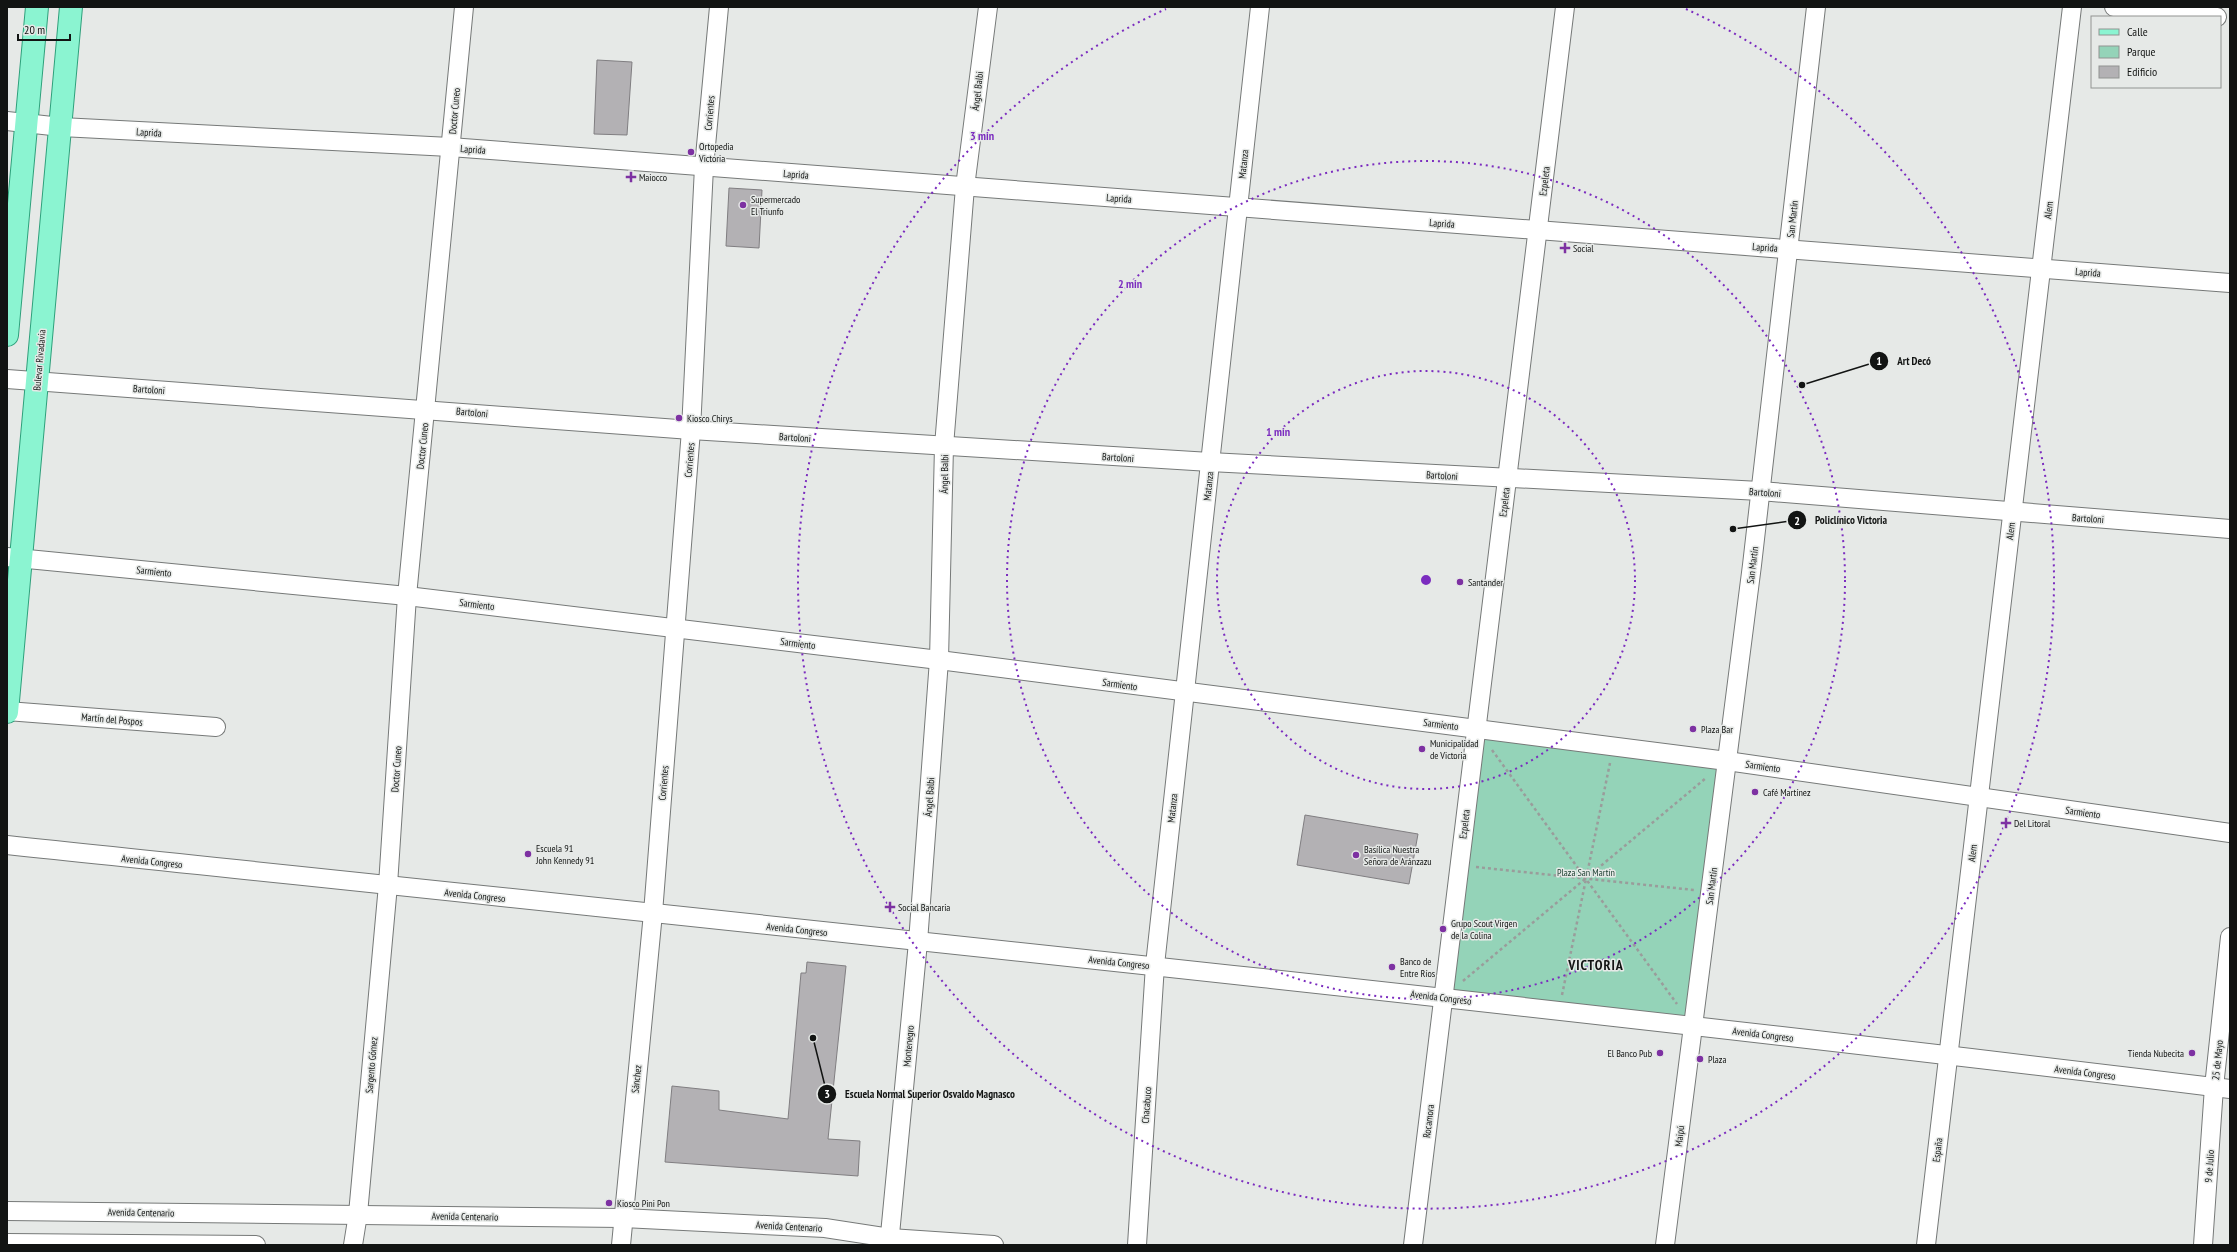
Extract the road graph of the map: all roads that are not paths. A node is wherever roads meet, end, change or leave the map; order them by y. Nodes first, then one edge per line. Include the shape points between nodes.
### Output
1 (37, 7) edge
2 (71, 7) edge
3 (464, 7) edge
4 (719, 7) edge
5 (988, 7) edge
6 (1260, 7) edge
7 (1565, 7) edge
8 (1816, 7) edge
9 (2072, 7) edge
10 (2114, 7) edge
11 (2208, 16) edge
12 (17, 122) edge
13 (61, 127) junction
14 (450, 147) junction
15 (704, 167) junction
16 (965, 187) junction
17 (1238, 207) junction
18 (1538, 230) junction
19 (1788, 249) junction
20 (2041, 269) junction
21 (2230, 283) edge
22 (7, 335) edge
23 (7, 379) edge
24 (37, 382) junction
25 (426, 409) junction
26 (691, 430) junction
27 (944, 446) junction
28 (1210, 462) junction
29 (1507, 479) junction
30 (1760, 491) junction
31 (2013, 512) junction
32 (2230, 529) edge
33 (14, 557) edge
34 (407, 596) junction
35 (675, 629) junction
36 (939, 660) junction
37 (1185, 692) junction
38 (7, 711) edge
39 (216, 727) dead end
40 (1476, 728) junction
41 (1727, 761) junction
42 (1979, 797) junction
43 (2230, 833) edge
44 (7, 845) edge
45 (388, 886) junction
46 (652, 913) junction
47 (2230, 937) edge
48 (918, 942) junction
49 (1155, 965) junction
50 (1443, 997) junction
51 (1693, 1026) junction
52 (1948, 1056) junction
53 (2222, 1088) edge
54 (7, 1211) edge
55 (358, 1214) junction
56 (623, 1218) junction
57 (890, 1241) edge
58 (7, 1243) edge
59 (256, 1245) edge
60 (353, 1245) edge
61 (621, 1245) edge
62 (860, 1245) edge
63 (994, 1245) edge
64 (1137, 1245) edge
65 (1413, 1245) edge
66 (1665, 1245) edge
67 (1926, 1245) edge
68 (2203, 1245) edge

1 - 12 main road
2 - 13 main road, Bulevar Rivadavia
3 - 14 street, Doctor Cuneo
4 - 15 street, Corrientes
5 - 16 street, Ángel Balbi
6 - 17 street, Matanza
7 - 18 street, Ezpeleta
8 - 19 street, San Martín
9 - 20 street, Alem
10 - 11 street
12 - 13 street, Laprida
12 - 22 main road
13 - 14 street, Laprida
13 - 24 main road, Bulevar Rivadavia
14 - 15 street, Laprida
14 - 25 street, Doctor Cuneo
15 - 16 street, Laprida
15 - 26 street, Corrientes
16 - 17 street, Laprida
16 - 27 street, Ángel Balbi
17 - 18 street, Laprida
17 - 28 street, Matanza
18 - 19 street, Laprida
18 - 29 street, Ezpeleta
19 - 20 street, Laprida
19 - 30 street, San Martín
20 - 21 street, Laprida
20 - 31 street, Alem
23 - 24 street, Bartoloni
24 - 25 street, Bartoloni
24 - 33 main road, Bulevar Rivadavia
25 - 26 street, Bartoloni
25 - 34 street, Doctor Cuneo
26 - 27 street, Bartoloni
26 - 35 street, Corrientes
27 - 28 street, Bartoloni
27 - 36 street, Ángel Balbi
28 - 29 street, Bartoloni
28 - 37 street, Matanza
29 - 30 street, Bartoloni
29 - 40 street, Ezpeleta
30 - 31 street, Bartoloni
30 - 41 street, San Martín
31 - 32 street, Bartoloni
31 - 42 street, Alem
33 - 34 street, Sarmiento
33 - 38 main road, Bulevar Rivadavia
34 - 35 street, Sarmiento
34 - 45 street, Doctor Cuneo
35 - 36 street, Sarmiento
35 - 46 street, Corrientes
36 - 37 street, Sarmiento
36 - 48 street, Ángel Balbi
37 - 40 street, Sarmiento
37 - 49 street, Matanza
38 - 39 street, Martín del Pospos
40 - 41 street, Sarmiento
40 - 50 street, Ezpeleta
41 - 42 street, Sarmiento
41 - 51 street, San Martín
42 - 43 street, Sarmiento
42 - 52 street, Alem
44 - 45 street, Avenida Congreso
45 - 46 street, Avenida Congreso
45 - 55 street, Sargento Gómez
46 - 48 street, Avenida Congreso
46 - 56 street, Sánchez
47 - 53 street, 25 de Mayo
48 - 49 street, Avenida Congreso
48 - 57 street, Montenegro
49 - 50 street, Avenida Congreso
49 - 64 street, Chacabuco
50 - 51 street, Avenida Congreso
50 - 65 street, Rocamora
51 - 52 street, Avenida Congreso
51 - 66 street, Maipú
52 - 53 street, Avenida Congreso
52 - 67 street, España
53 - 68 street, 9 de Julio
54 - 55 street, Avenida Centenario
55 - 56 street, Avenida Centenario
55 - 60 street, Sargento Gómez
56 - 57 street, Avenida Centenario via 825,1228
56 - 61 street, Sánchez
57 - 62 street
57 - 63 street
58 - 59 street

